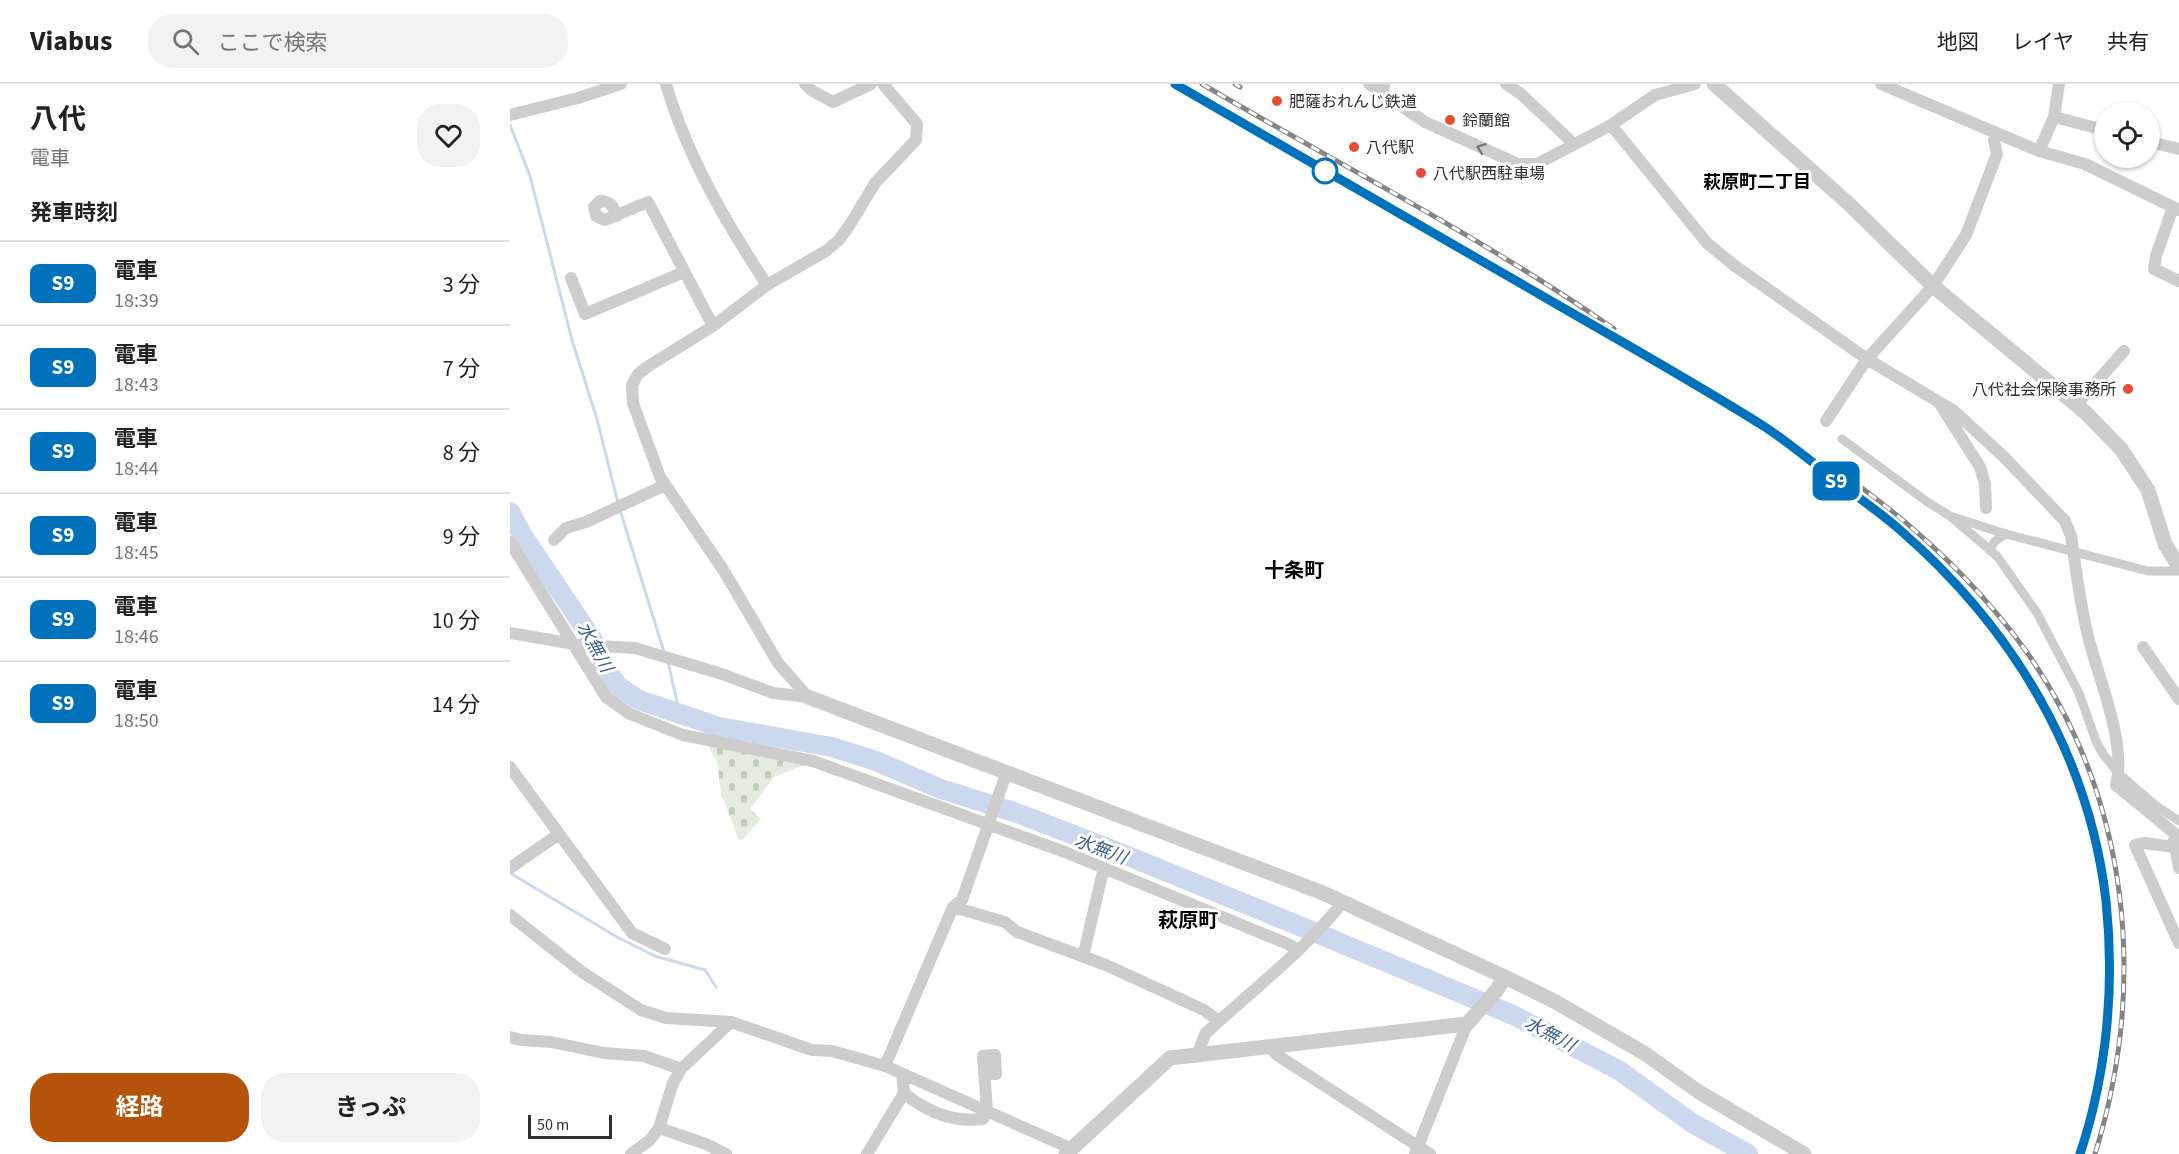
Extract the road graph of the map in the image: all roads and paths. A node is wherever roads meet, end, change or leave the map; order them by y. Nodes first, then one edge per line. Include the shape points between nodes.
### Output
1 (621, 84) edge
2 (666, 84) edge
3 (805, 84) edge
4 (871, 84) edge
5 (883, 84) edge
6 (1506, 84) edge
7 (1695, 84) edge
8 (1714, 84) edge
9 (1881, 84) edge
10 (2059, 84) edge
11 (1377, 86) edge
12 (512, 114) edge
13 (2054, 117) junction
14 (1611, 125) junction
15 (2094, 127) edge
16 (1995, 132) junction
17 (1574, 144) junction
18 (2160, 144) edge
19 (2179, 149) edge
20 (2039, 151) junction
21 (2176, 208) edge
22 (617, 216) dead end
23 (684, 272) junction
24 (571, 278) dead end
25 (2179, 281) edge
26 (767, 285) junction
27 (1933, 286) junction
28 (713, 326) junction
29 (2124, 351) dead end
30 (1867, 359) junction
31 (1939, 402) junction
32 (2076, 405) junction
33 (1826, 421) dead end
34 (1842, 439) dead end
35 (665, 485) junction
36 (1986, 508) dead end
37 (1950, 516) junction
38 (2006, 534) junction
39 (554, 540) dead end
40 (510, 542) edge
41 (2172, 544) edge
42 (1989, 550) junction
43 (2073, 553) junction
44 (2179, 567) edge
45 (2179, 571) edge
46 (510, 633) edge
47 (576, 644) junction
48 (2143, 647) dead end
49 (808, 697) junction
50 (2179, 699) edge
51 (511, 769) edge
52 (1006, 774) junction
53 (2119, 774) junction
54 (2179, 821) edge
55 (987, 825) junction
56 (559, 834) junction
57 (2176, 840) edge
58 (1104, 867) junction
59 (510, 868) edge
60 (2179, 868) edge
61 (1343, 902) junction
62 (953, 907) junction
63 (510, 915) edge
64 (2179, 943) edge
65 (1301, 947) junction
66 (665, 949) dead end
67 (1083, 957) junction
68 (1505, 977) junction
69 (1472, 1018) junction
70 (1219, 1021) junction
71 (731, 1022) junction
72 (510, 1037) edge
73 (1269, 1046) junction
74 (1198, 1054) junction
75 (885, 1066) junction
76 (681, 1069) junction
77 (902, 1074) junction
78 (984, 1074) dead end
79 (904, 1093) junction
80 (987, 1111) junction
81 (659, 1128) junction
82 (1417, 1150) edge
83 (1069, 1151) edge
84 (631, 1154) edge
85 (726, 1154) edge
86 (867, 1154) edge
87 (1430, 1154) edge
88 (1804, 1154) edge

1 - 12 street via 589,96
2 - 26 street via 715,200
3 - 4 street via 833,102
5 - 26 street via 916,124 916,140 875,183 838,240
6 - 17 street
7 - 14 street via 1655,95
8 - 27 street via 1849,204
9 - 16 street
10 - 13 street
17 -> 11 street via 1537,164 1518,164 1425,122
13 - 15 street
13 - 20 street
14 - 17 street
14 - 30 street via 1707,243
16 - 20 street
16 - 27 street via 1997,154 1966,234
18 - 19 street
20 - 21 street via 2085,164
21 - 25 street via 2154,269
22 - 23 street via 648,202
23 - 24 street via 585,314
23 - 28 street
26 - 28 street
27 - 30 street
27 - 32 street
28 - 35 street via 647,367 632,385 633,403
29 - 32 street
30 - 31 street
30 - 33 street
31 - 36 street via 1980,467
31 - 43 street via 2004,457 2065,521
32 - 41 street via 2121,449 2148,490
34 - 37 street
35 - 39 street via 566,528
35 - 49 street via 724,571 778,663
37 - 38 street
37 - 42 street
38 - 42 street
38 - 43 street
40 - 47 street
41 - 44 street
42 - 53 street via 2037,613 2079,693 2096,741
43 - 45 street via 2148,571
43 - 53 street via 2087,635 2118,747
46 - 47 street
47 - 49 street via 635,648 773,693
47 - 55 street via 606,697 639,718 683,735 813,761
48 - 50 street
49 - 52 street
51 - 56 street
52 - 55 street
52 - 61 street
53 - 54 street
53 - 57 street via 2116,785
55 - 58 street
55 - 62 street via 962,900
56 - 59 street
56 - 66 street via 632,933
57 - 60 street
57 - 64 street via 2135,845
58 - 65 street
58 - 67 street
61 - 65 street
61 - 68 street
62 - 67 street via 1005,922 1017,932
62 - 75 street
63 - 71 street via 582,972 641,1010 666,1018
65 - 70 street
67 - 70 street via 1204,1010
68 - 69 street
68 - 88 street via 1644,1053 1699,1092
69 - 73 street
69 - 82 street
70 - 74 street via 1205,1034
71 - 75 street via 812,1050 832,1051
71 - 76 street
72 - 76 street via 644,1056
73 - 74 street
73 - 82 street
74 - 83 street via 1170,1058
75 - 77 street
76 - 81 street
77 - 79 street
77 - 80 street
78 - 80 street
79 - 80 street via 920,1106 954,1119 982,1119
79 - 86 street
80 - 83 street
81 - 84 street
81 - 85 street
82 - 87 street

